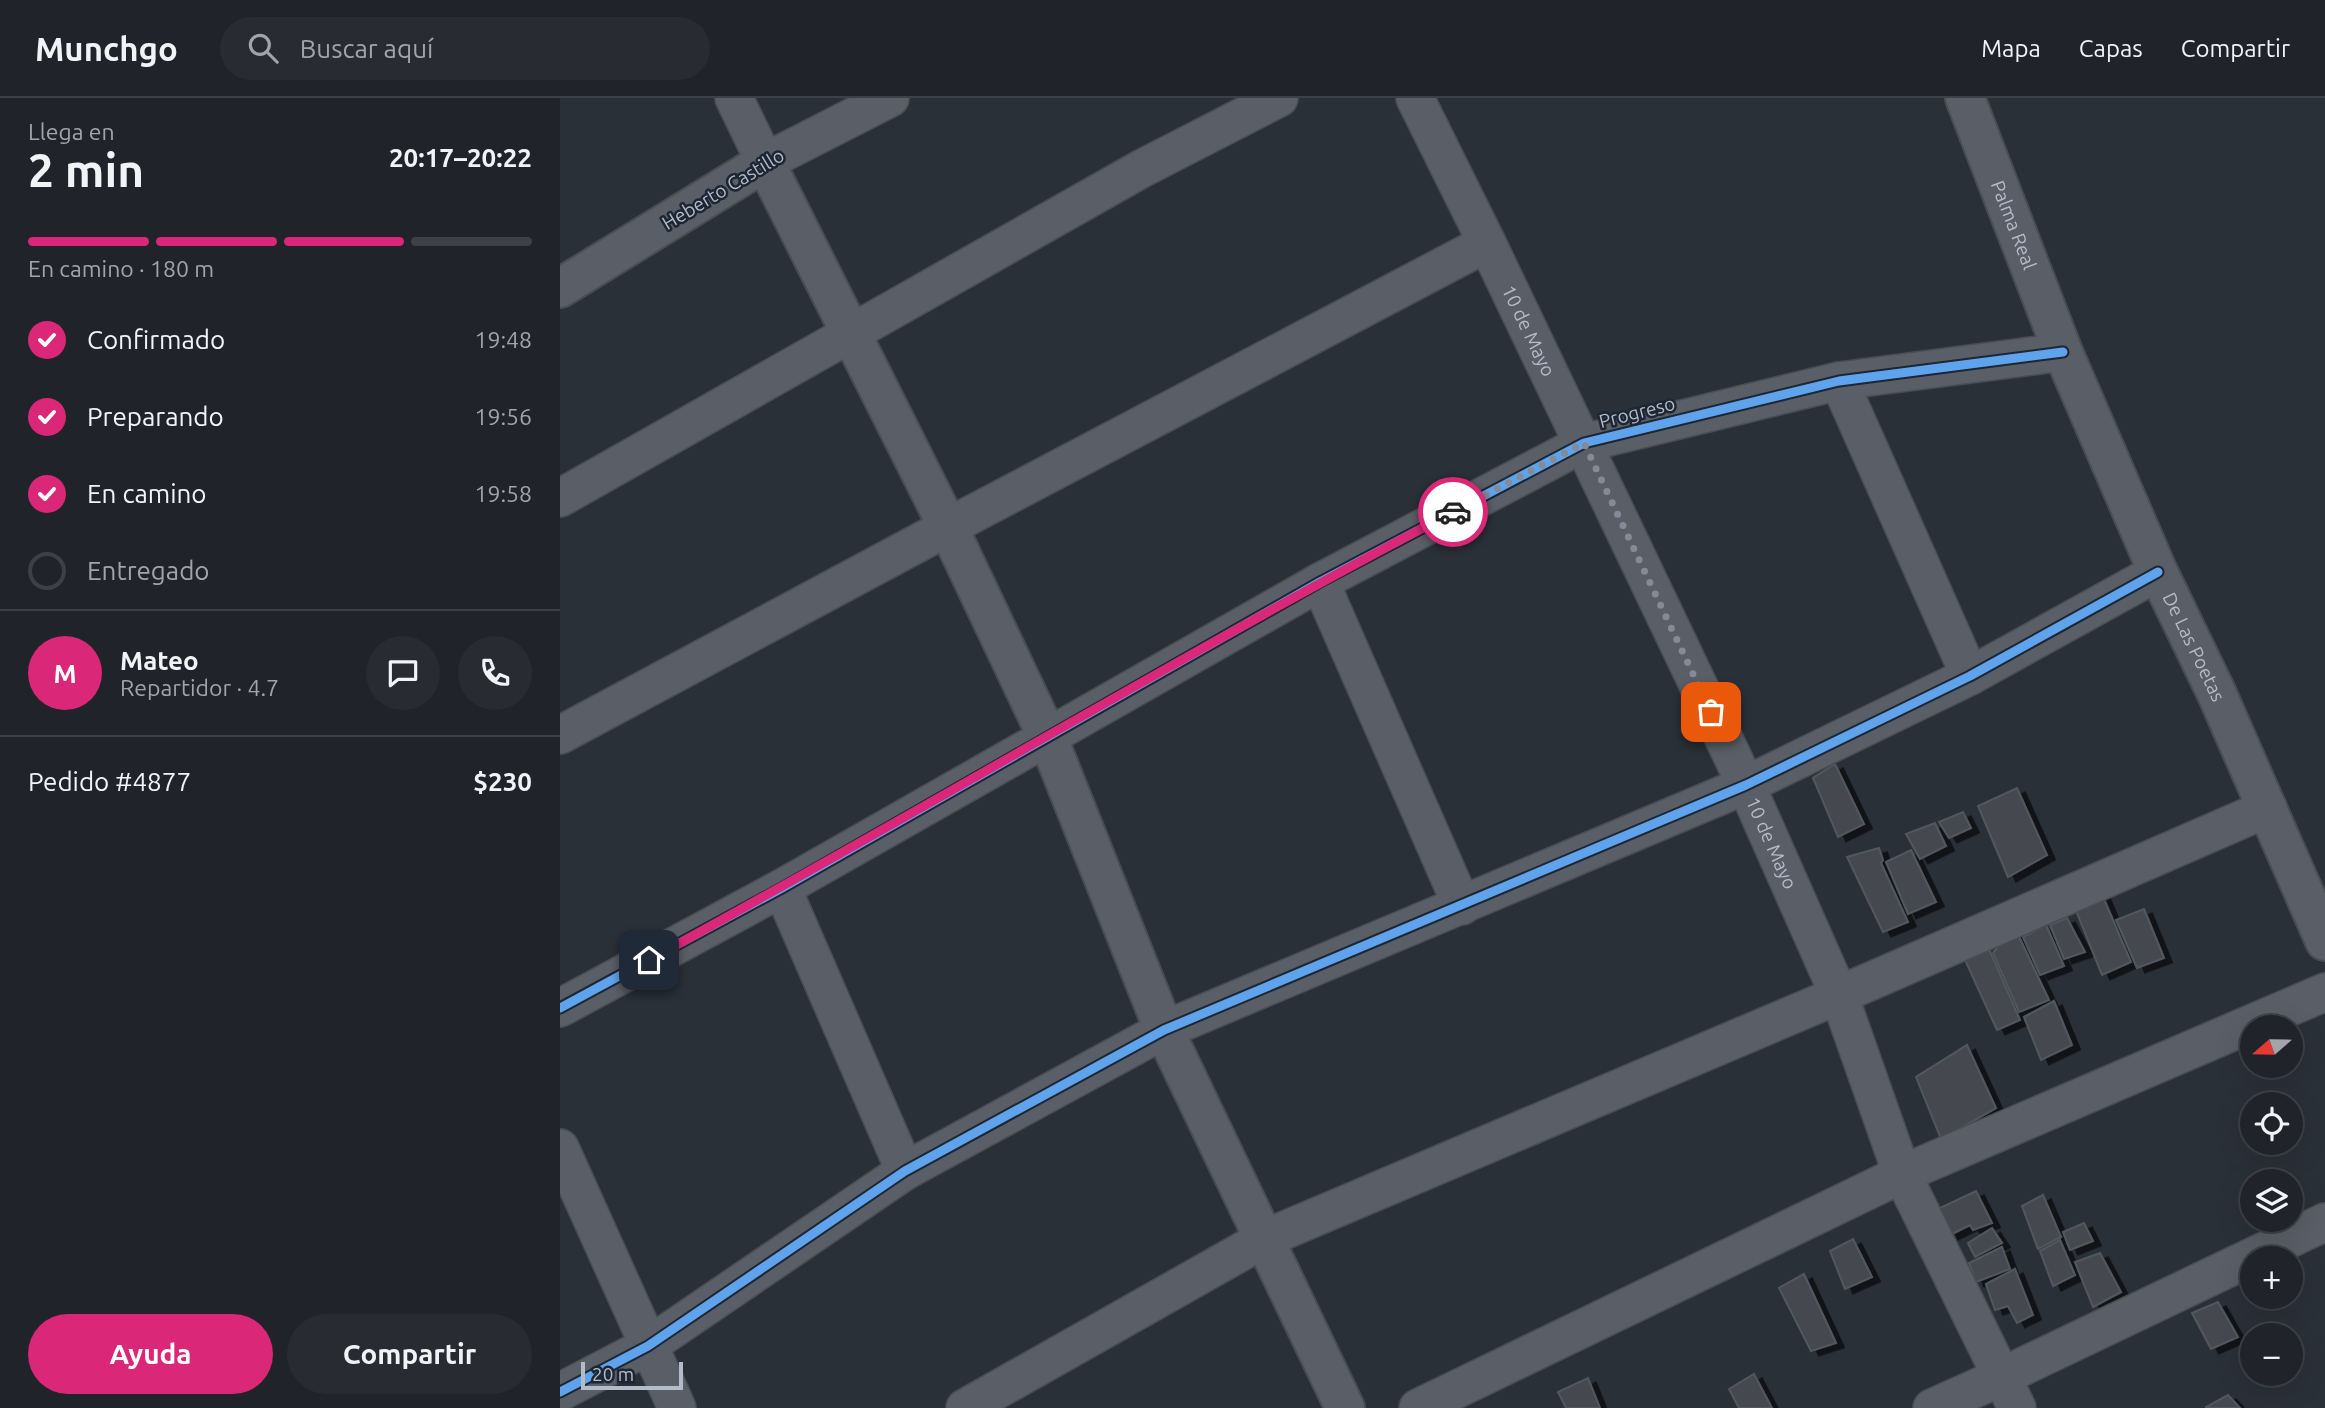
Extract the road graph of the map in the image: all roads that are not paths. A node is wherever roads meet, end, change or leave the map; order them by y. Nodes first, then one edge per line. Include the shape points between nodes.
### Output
1 (734, 98) edge
2 (890, 98) edge
3 (1279, 98) edge
4 (1415, 98) edge
5 (1965, 98) edge
6 (765, 162) junction
7 (1487, 243) junction
8 (560, 288) edge
9 (853, 333) junction
10 (2063, 352) junction
11 (1839, 381) junction
12 (1584, 443) junction
13 (560, 498) edge
14 (948, 527) junction
15 (2158, 572) junction
16 (1320, 582) junction
17 (1970, 676) junction
18 (560, 735) edge
19 (1047, 736) junction
20 (1746, 785) junction
21 (2268, 808) junction
22 (782, 888) junction
23 (1462, 906) junction
24 (2325, 941) edge
25 (2325, 992) edge
26 (1839, 995) junction
27 (560, 1008) edge
28 (1164, 1030) junction
29 (560, 1148) edge
30 (905, 1171) junction
31 (1902, 1174) junction
32 (2325, 1222) edge
33 (1264, 1239) junction
34 (648, 1346) junction
35 (560, 1392) edge
36 (2009, 1393) edge
37 (677, 1408) edge
38 (965, 1408) edge
39 (1345, 1408) edge
40 (1418, 1408) edge
41 (1932, 1408) edge

1 - 6 street
2 - 6 street, Heberto Castillo
3 - 9 street via 1141,169
4 - 7 street, 10 de Mayo
5 - 10 street, Palma Real
6 - 8 street, Heberto Castillo
6 - 9 street
7 - 12 street, 10 de Mayo
7 - 14 street
9 - 13 street
9 - 14 street
10 - 11 street, Progreso
10 - 15 street, De Las Poetas
11 - 12 street, Progreso
11 - 17 street
12 - 16 street, Progreso
12 - 20 street, 10 de Mayo
14 - 18 street
14 - 19 street
15 - 17 street
15 - 21 street, De Las Poetas
16 - 19 street, Progreso
16 - 23 street
17 - 20 street
19 - 22 street, Progreso
19 - 28 street
20 - 23 street
20 - 26 street, 10 de Mayo
21 - 24 street, De Las Poetas
21 - 26 street
22 - 27 street, Progreso
22 - 30 street
23 - 28 street
25 - 31 street
26 - 31 street, 10 de Mayo
26 - 33 street
28 - 30 street
28 - 33 street
29 - 34 street
30 - 34 street
31 - 36 street, 10 de Mayo
31 - 40 street
32 - 36 street
33 - 38 street
33 - 39 street
34 - 35 street
34 - 37 street
36 - 41 street

